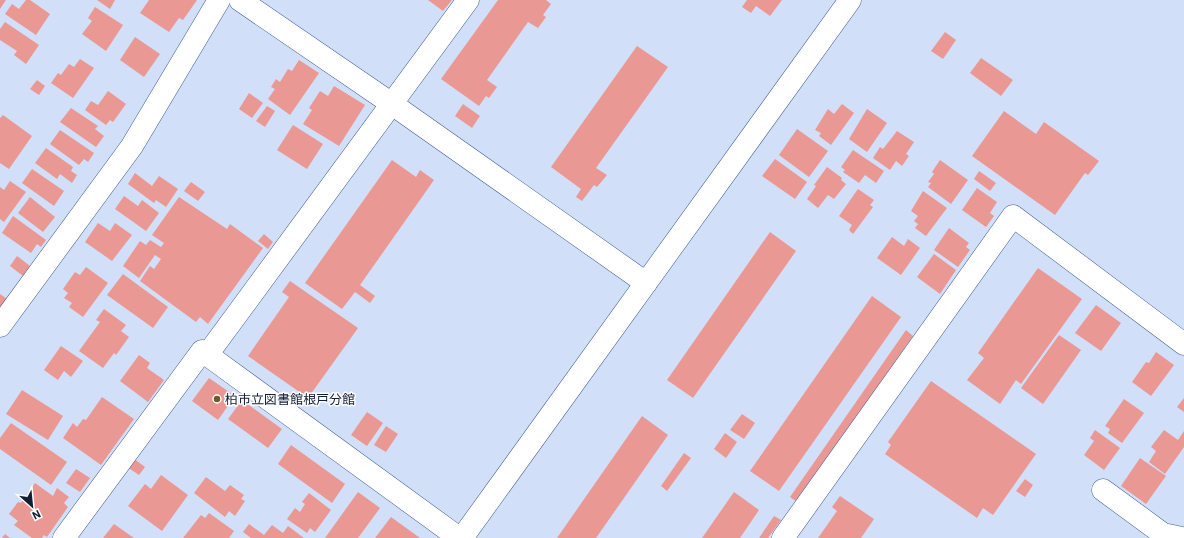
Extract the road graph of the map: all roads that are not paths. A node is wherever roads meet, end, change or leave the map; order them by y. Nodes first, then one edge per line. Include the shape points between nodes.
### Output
1 (219, 0) edge
2 (240, 0) edge
3 (468, 0) edge
4 (850, 0) edge
5 (392, 104) junction
6 (646, 283) junction
7 (0, 326) edge
8 (1184, 344) edge
9 (207, 355) junction
10 (1103, 490) dead end
11 (64, 538) edge
12 (459, 538) edge
13 (462, 538) edge
14 (783, 538) edge
15 (1182, 538) edge

1 - 7 street via 132,146
2 - 5 street
3 - 5 street
4 - 6 street
5 - 6 street
5 - 9 street
6 - 13 street
8 - 14 street via 1013,216
9 - 11 street via 202,351
9 - 12 street
10 - 15 street via 1162,534

